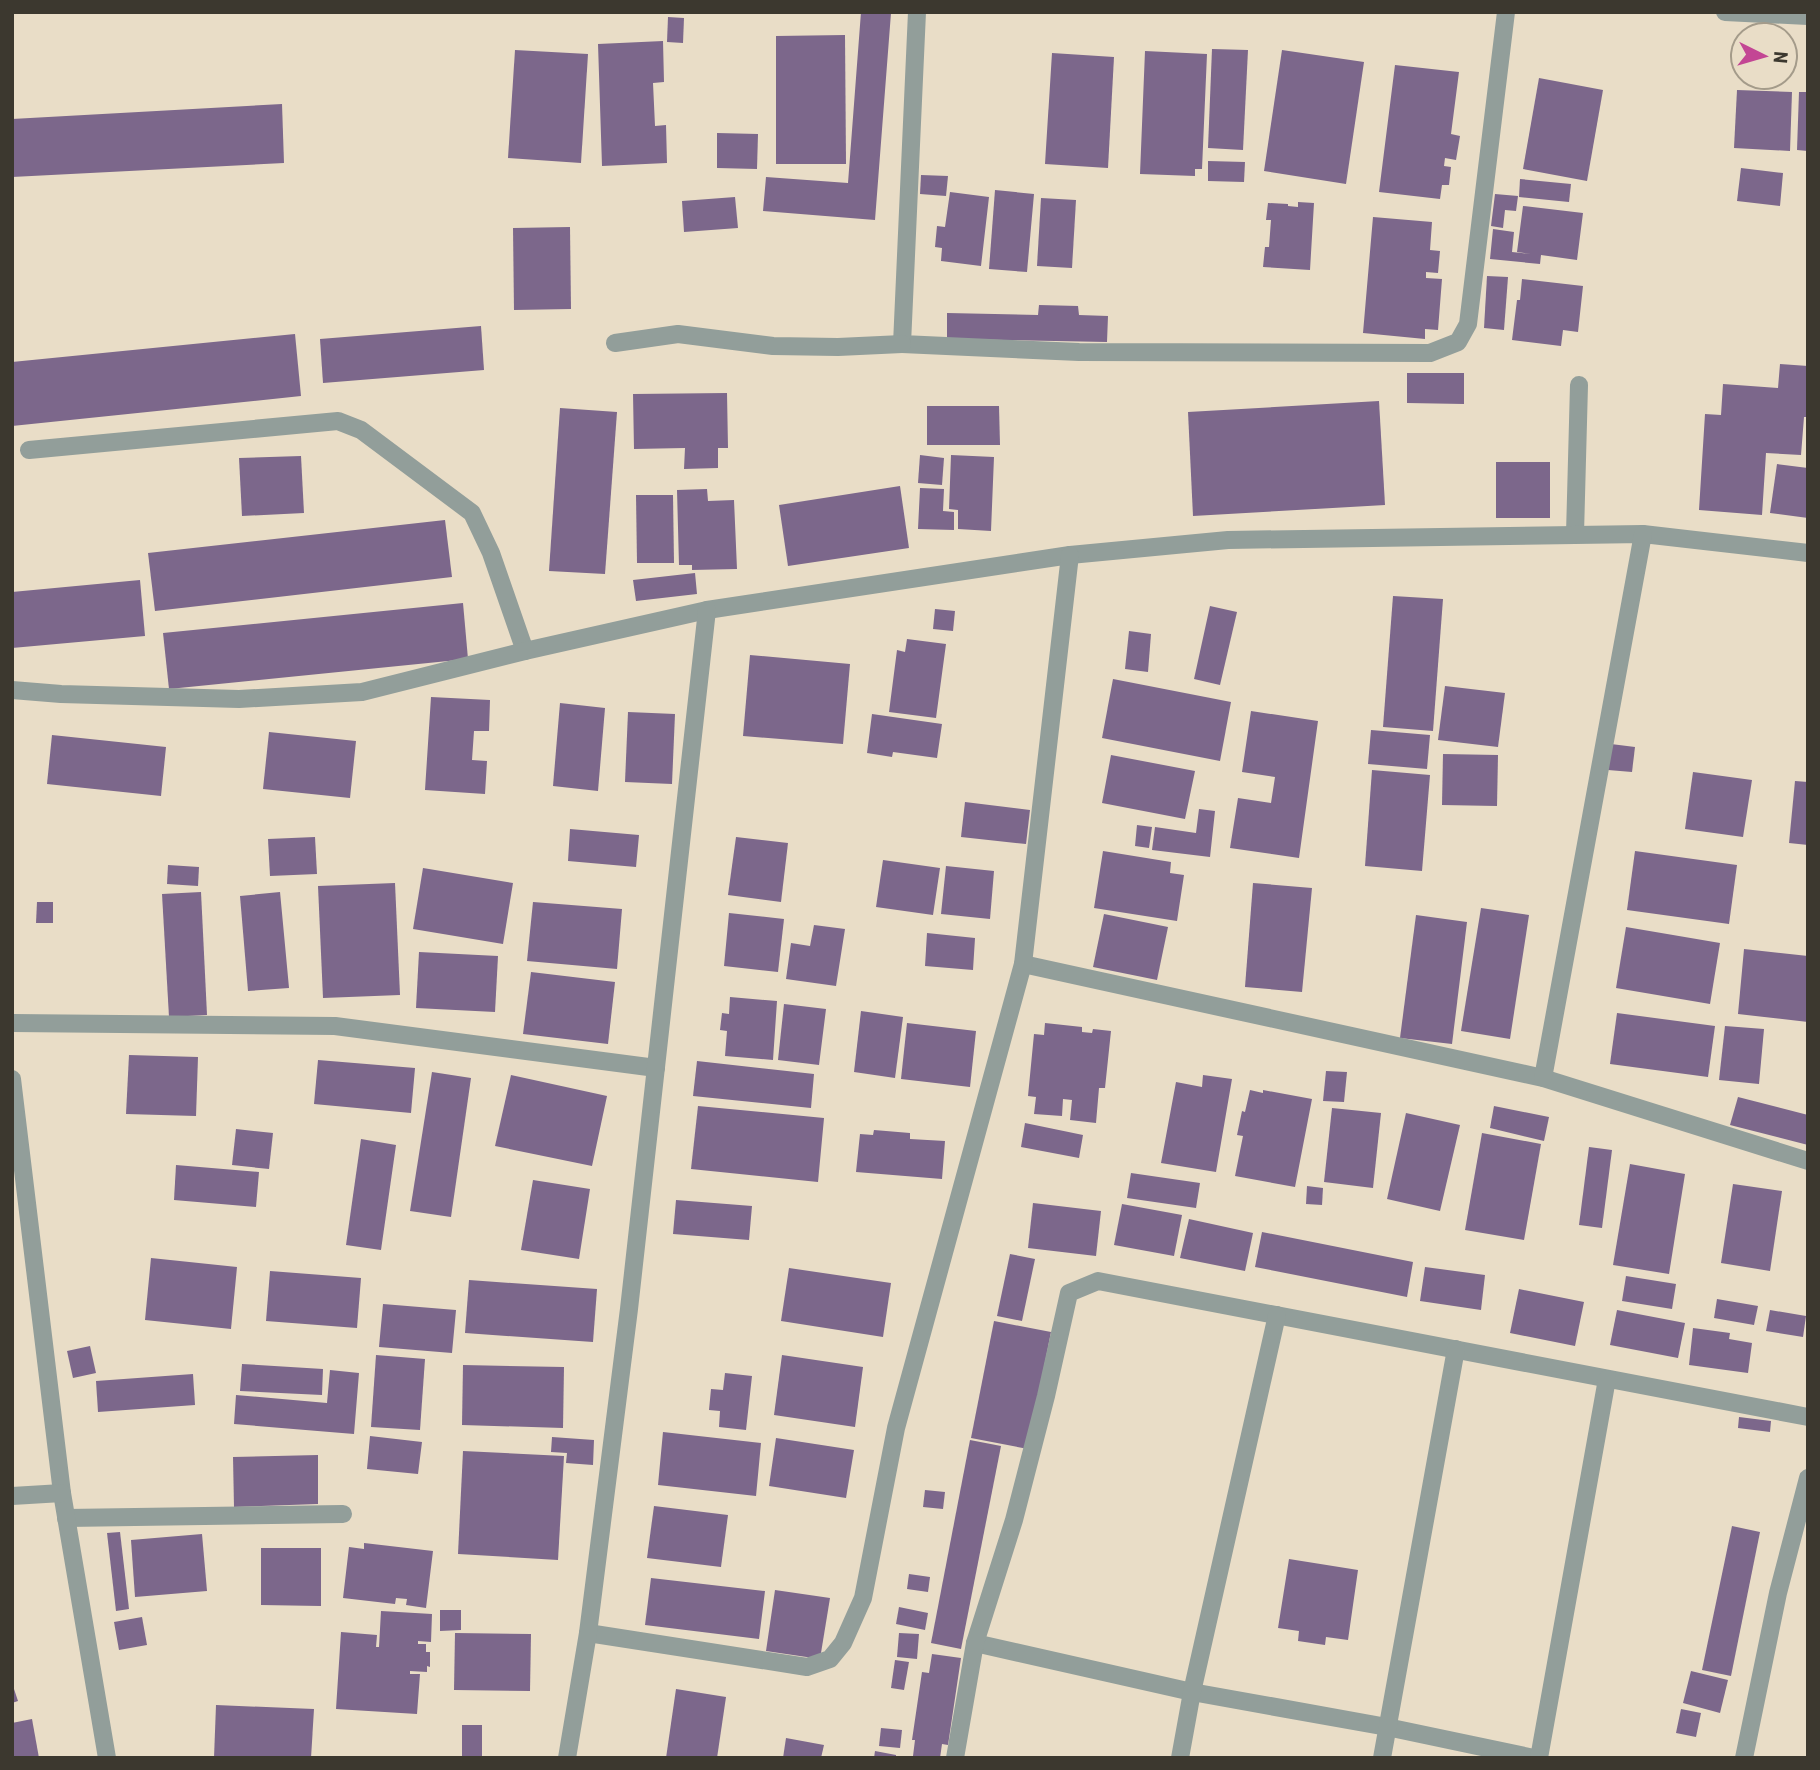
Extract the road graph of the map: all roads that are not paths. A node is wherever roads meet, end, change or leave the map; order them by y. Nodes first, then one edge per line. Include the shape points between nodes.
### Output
1 (918, 12) edge
2 (1506, 12) edge
3 (1725, 12) edge
4 (1808, 16) edge
5 (615, 343) dead end
6 (902, 344) junction
7 (1579, 385) dead end
8 (29, 450) dead end
9 (1575, 534) junction
10 (1643, 534) junction
11 (1808, 553) edge
12 (1070, 555) junction
13 (707, 610) junction
14 (525, 651) junction
15 (12, 690) edge
16 (1023, 964) junction
17 (12, 1023) edge
18 (656, 1068) junction
19 (1543, 1078) junction
20 (12, 1079) edge
21 (1808, 1161) edge
22 (1277, 1315) junction
23 (1456, 1349) junction
24 (1607, 1379) junction
25 (1808, 1417) edge
26 (1808, 1478) edge
27 (62, 1493) junction
28 (12, 1496) edge
29 (343, 1514) dead end
30 (66, 1518) junction
31 (588, 1633) junction
32 (975, 1643) junction
33 (1192, 1692) junction
34 (1387, 1727) junction
35 (107, 1758) edge
36 (567, 1758) edge
37 (956, 1758) edge
38 (1180, 1758) edge
39 (1382, 1758) edge
40 (1536, 1758) edge
41 (1744, 1758) edge

1 - 6 street
2 - 6 street via 1468,324 1458,342 1430,353 1079,352
3 - 4 street
5 - 6 street via 678,334 773,345
7 - 9 street
8 - 14 street via 338,421 361,429 472,513
9 - 10 street
9 - 12 street via 1228,540
10 - 11 street
10 - 19 street
12 - 13 street
12 - 16 street
13 - 14 street
13 - 18 street
14 - 15 street via 362,691 239,699
16 - 19 street
16 - 31 street via 896,1428 863,1598 844,1643 830,1659 807,1667
17 - 18 street via 335,1026
18 - 31 street
19 - 21 street
20 - 27 street
22 - 23 street
22 - 32 street via 1098,1281 1069,1293 1014,1520
22 - 33 street
23 - 24 street
23 - 34 street
24 - 25 street
24 - 40 street
26 - 41 street via 1778,1593
27 - 28 street
27 - 30 street
29 - 30 street
30 - 35 street
31 - 36 street
32 - 33 street
32 - 37 street
33 - 34 street
33 - 38 street
34 - 39 street
34 - 40 street

